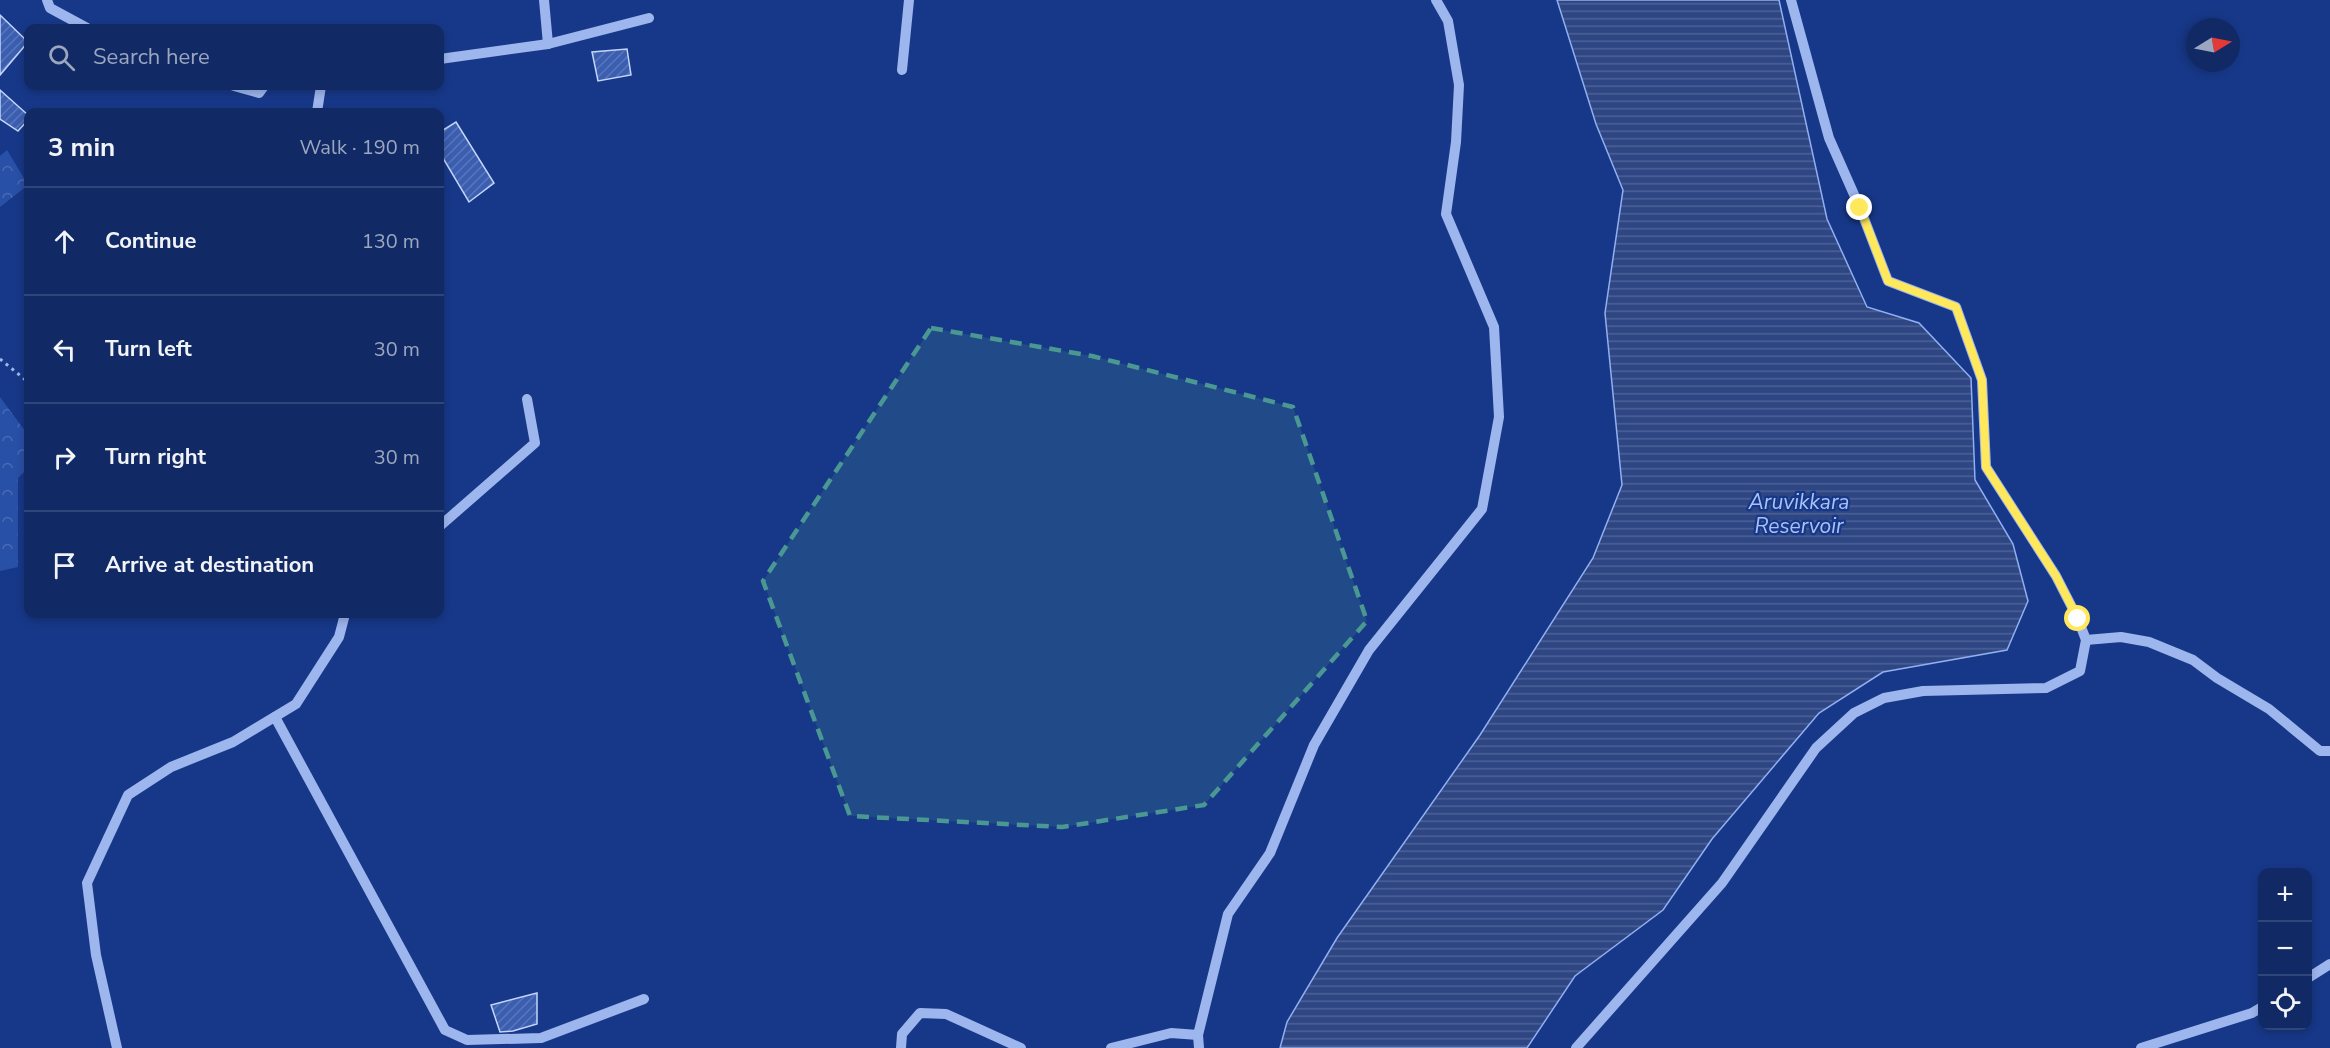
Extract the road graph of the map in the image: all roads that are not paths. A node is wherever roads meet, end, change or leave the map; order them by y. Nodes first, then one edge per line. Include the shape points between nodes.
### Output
1 (47, 0) edge
2 (544, 0) edge
3 (909, 0) edge
4 (1436, 0) edge
5 (1791, 0) edge
6 (649, 18) dead end
7 (80, 24) edge
8 (548, 44) junction
9 (444, 58) edge
10 (902, 70) dead end
11 (320, 90) edge
12 (318, 108) edge
13 (527, 399) dead end
14 (444, 523) edge
15 (344, 618) edge
16 (2086, 640) junction
17 (275, 717) junction
18 (2330, 751) edge
19 (2330, 964) edge
20 (2310, 976) edge
21 (645, 999) dead end
22 (2258, 1009) edge
23 (1198, 1035) junction
24 (117, 1048) edge
25 (901, 1048) edge
26 (1021, 1048) edge
27 (1111, 1048) edge
28 (1199, 1048) edge
29 (1576, 1048) edge
30 (2141, 1048) edge

1 - 7 street via 50,8
2 - 8 street
3 - 10 street
4 - 23 street via 1448,21 1459,85 1446,214 1494,327 1499,417 1482,509 1369,650 1314,745 1269,853 1228,914
5 - 16 street via 1829,138 1888,281 1956,307 1982,380 1986,467 2056,576
6 - 8 street
8 - 9 street
11 - 12 street
13 - 14 street via 535,443
15 - 17 street via 339,637 296,704
16 - 18 street via 2149,642 2193,660 2269,709 2320,751
16 - 29 street via 2080,671 2046,688 1923,691 1884,698 1854,713 1816,748 1722,884
17 - 21 street via 445,1030 467,1040 541,1038
17 - 24 street via 233,742 163,773 128,795 87,883 96,955
19 - 20 street
22 - 30 street
23 - 27 street via 1171,1033
23 - 28 street
25 - 26 street via 902,1034 920,1013 946,1014

